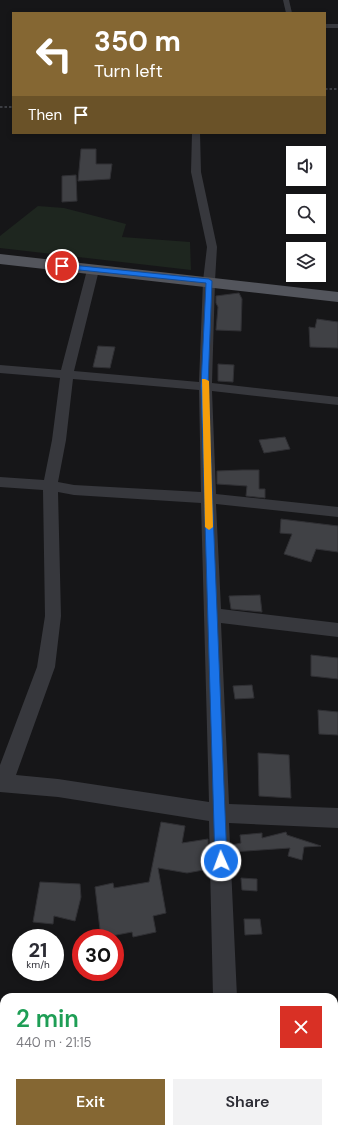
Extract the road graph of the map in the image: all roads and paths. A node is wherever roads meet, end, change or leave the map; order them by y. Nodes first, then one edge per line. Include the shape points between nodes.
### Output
1 (286, 0) edge
2 (289, 12) edge
3 (326, 26) edge
4 (338, 26) edge
5 (196, 134) edge
6 (0, 259) edge
7 (93, 270) junction
8 (209, 281) junction
9 (338, 297) edge
10 (0, 369) edge
11 (67, 373) junction
12 (205, 386) junction
13 (338, 401) edge
14 (0, 482) edge
15 (50, 486) junction
16 (208, 498) junction
17 (338, 512) edge
18 (212, 615) junction
19 (338, 630) edge
20 (2, 783) edge
21 (220, 813) junction
22 (338, 818) edge
23 (225, 993) edge

1 - 2 street
3 - 4 street
5 - 8 street via 196,172 212,247
6 - 7 main road
7 - 8 main road
7 - 11 street
8 - 9 main road
8 - 12 street
10 - 11 street
11 - 12 street
11 - 15 street via 59,440
12 - 13 street
12 - 16 street
14 - 15 street
15 - 16 street via 74,490
15 - 20 street via 53,616 46,667
16 - 17 street
16 - 18 street
18 - 19 street
18 - 21 street
20 - 21 street via 58,788
21 - 22 street
21 - 23 street

